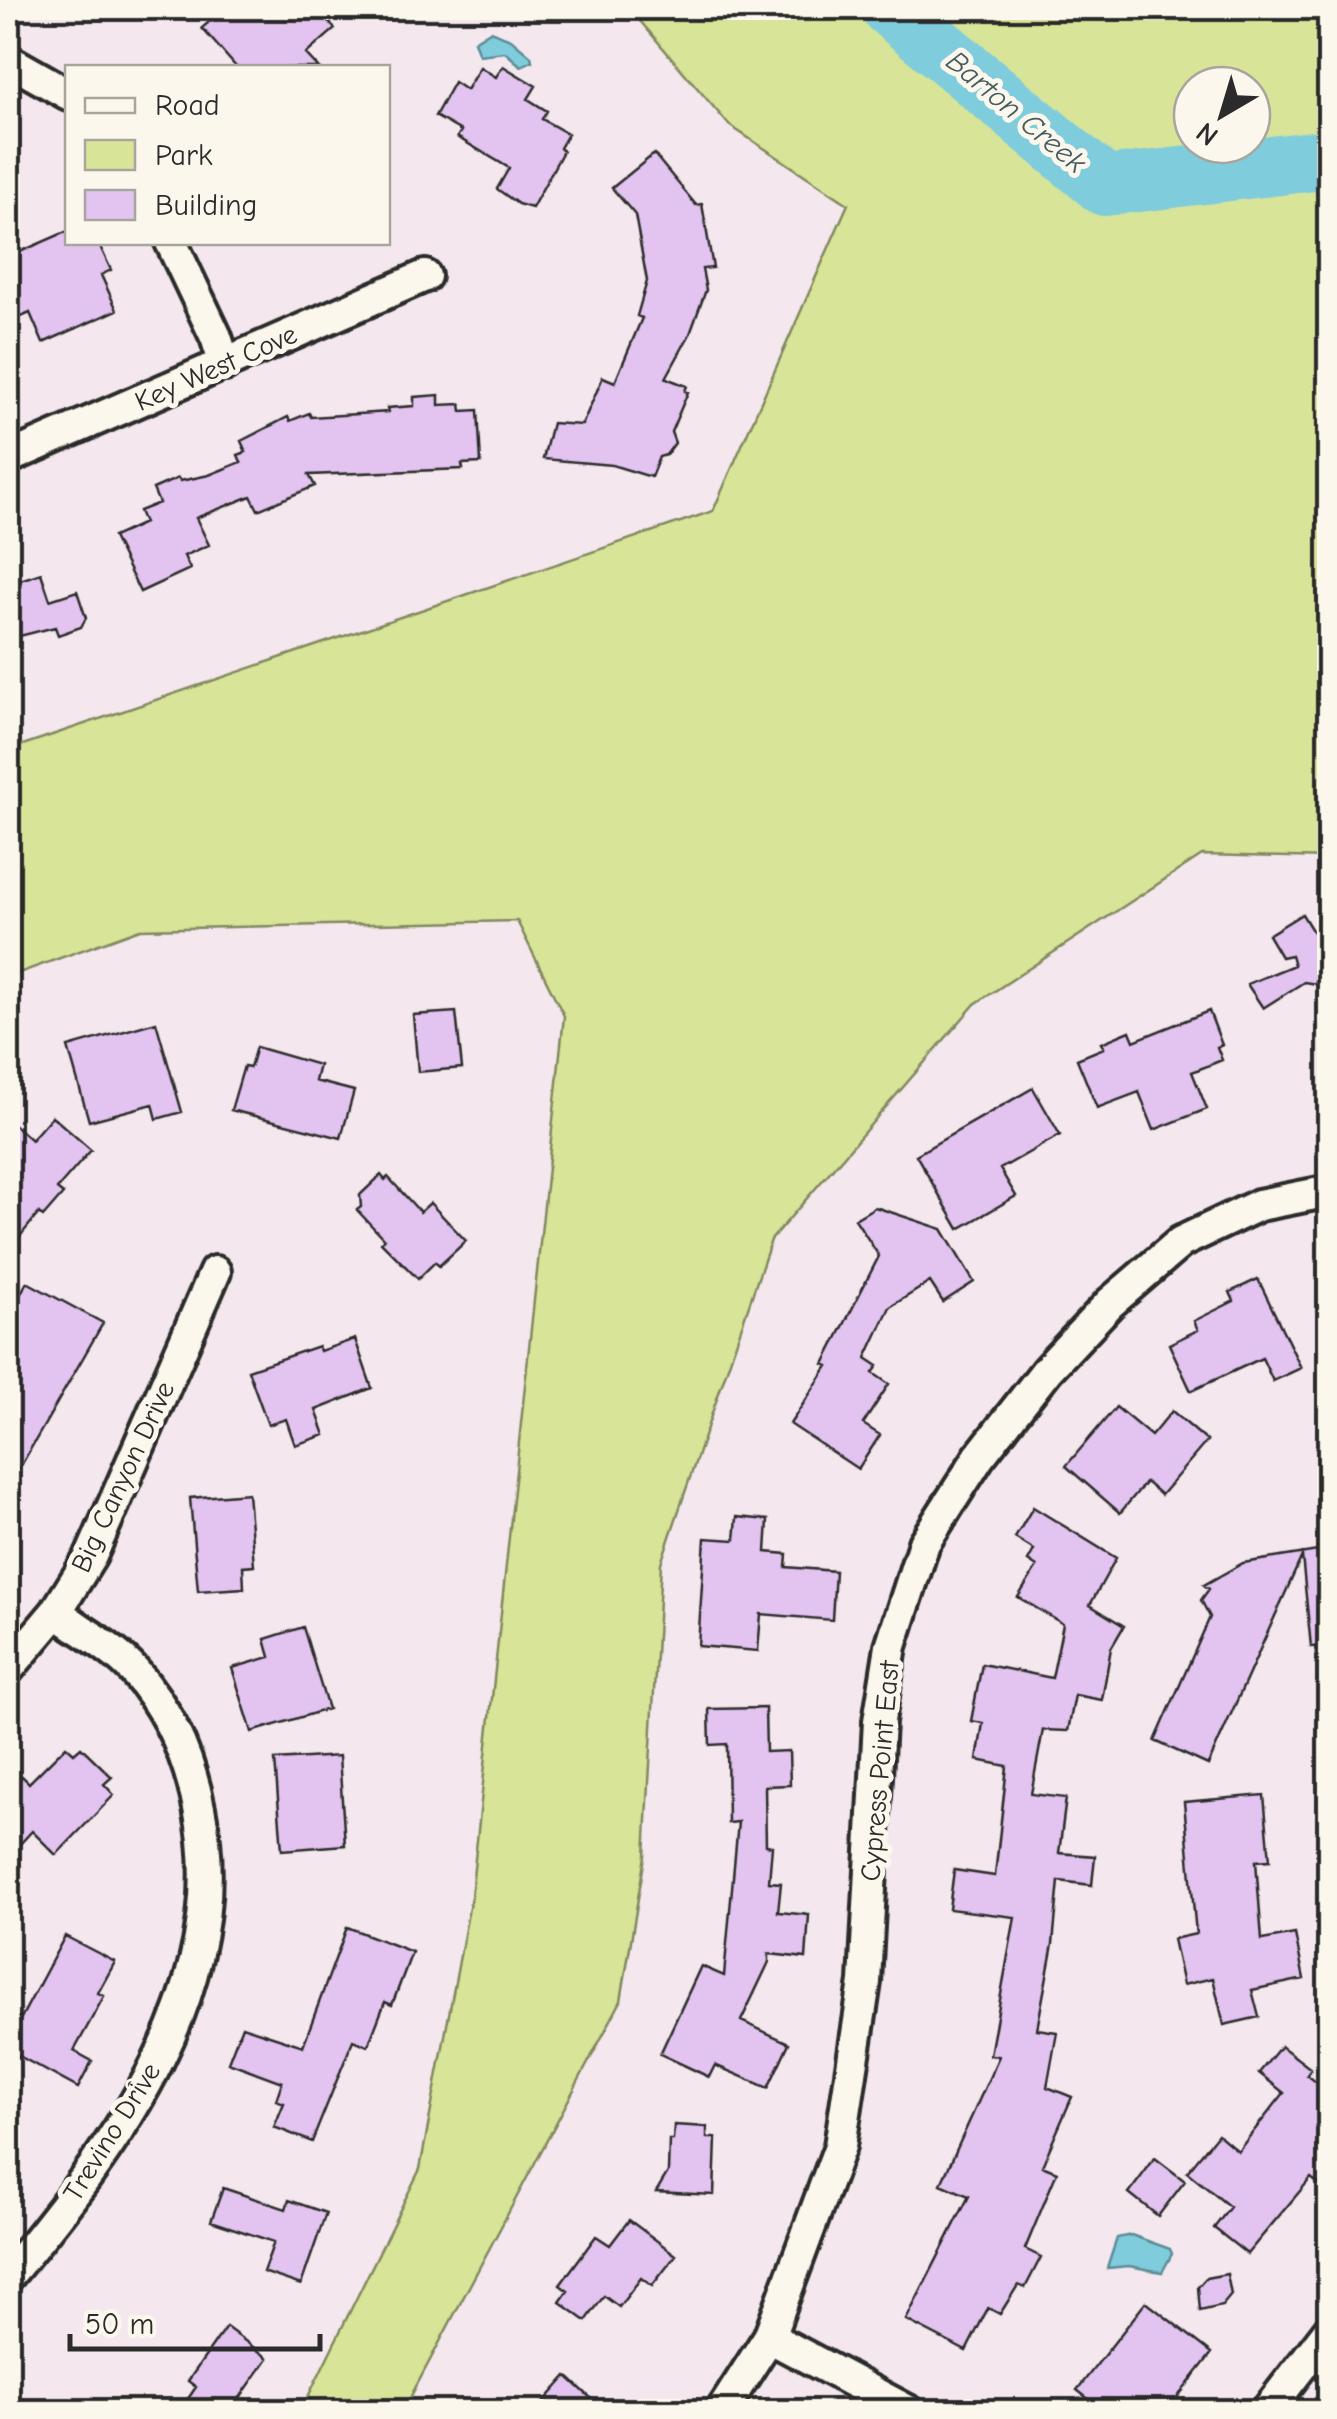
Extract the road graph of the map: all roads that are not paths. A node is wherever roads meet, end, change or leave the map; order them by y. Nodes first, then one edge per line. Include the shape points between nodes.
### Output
1 (8, 60) edge
2 (65, 92) edge
3 (172, 245) edge
4 (425, 276) dead end
5 (225, 365) junction
6 (8, 458) edge
7 (1330, 1191) edge
8 (215, 1272) dead end
9 (56, 1612) junction
10 (8, 1669) edge
11 (8, 2276) edge
12 (1330, 2329) edge
13 (769, 2337) junction
14 (721, 2412) edge
15 (910, 2412) edge
16 (1266, 2412) edge

1 - 2 street
3 - 5 street
4 - 5 street, Key West Cove
5 - 6 street, Key West Cove
7 - 13 street, Cypress Point East via 1258,1205 1181,1242 1110,1303 979,1457 924,1543 892,1646 879,1720 865,1982 840,2146
8 - 9 street, Big Canyon Drive via 92,1556
9 - 10 street, Big Canyon Drive
9 - 11 street, Trevino Drive via 132,1669 162,1709 191,1767 206,1843 205,1922 184,2004 135,2104 70,2202
12 - 16 street
13 - 14 street, Cypress Point East
13 - 15 street

